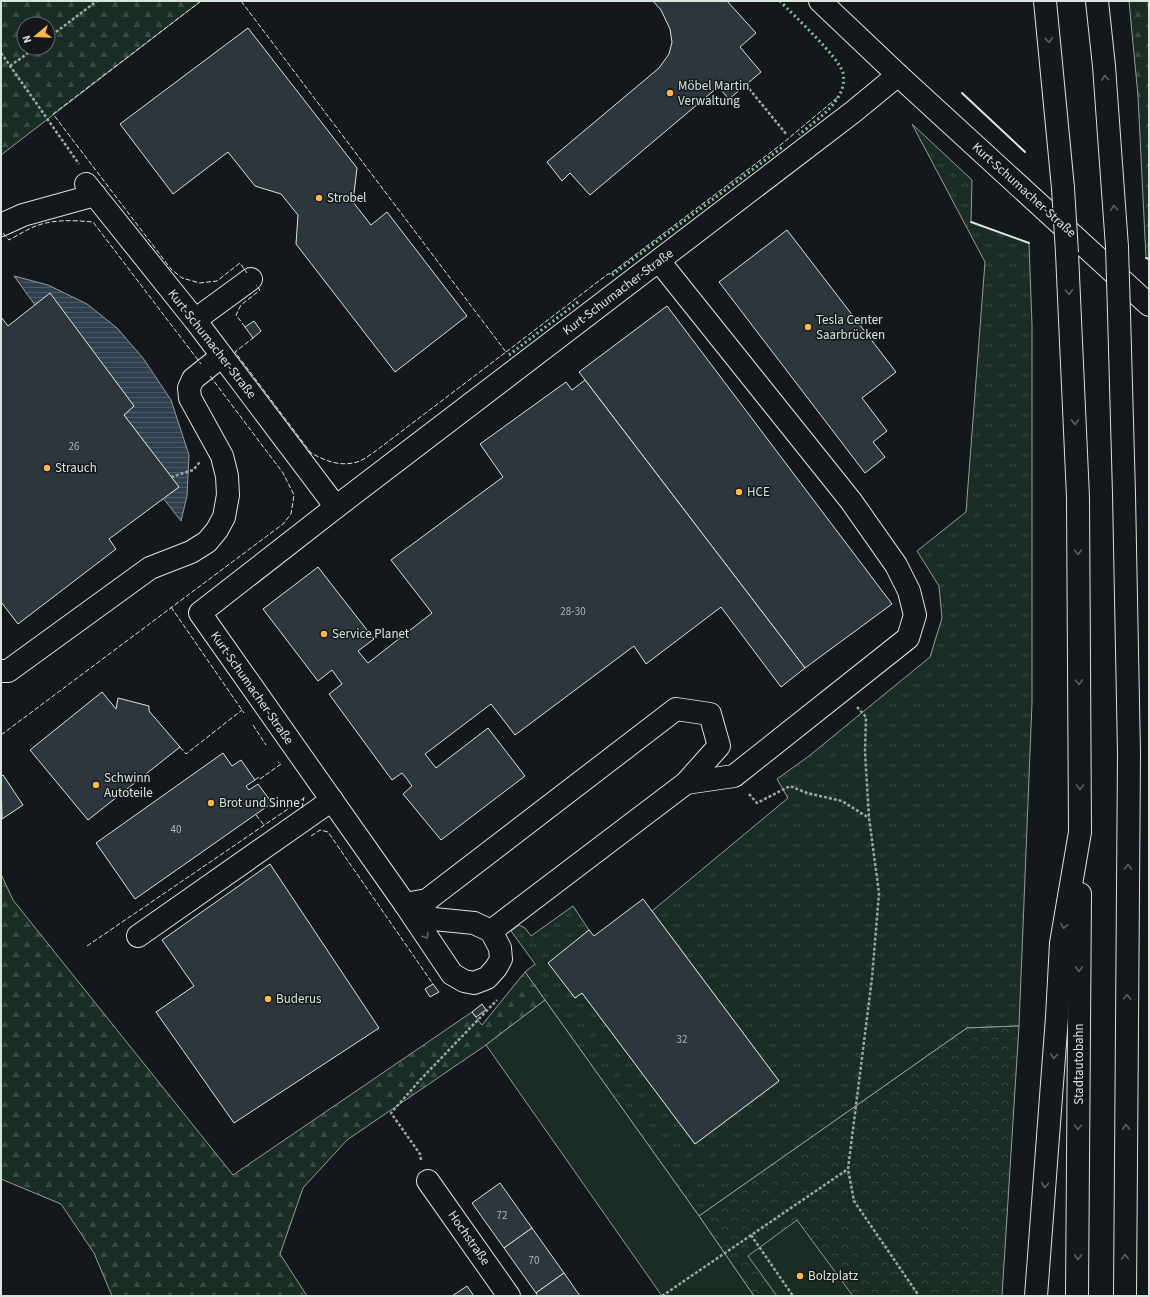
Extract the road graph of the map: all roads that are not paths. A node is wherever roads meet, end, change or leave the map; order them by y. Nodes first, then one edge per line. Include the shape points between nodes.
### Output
1 (820, 1) edge
2 (1045, 1) edge
3 (1097, 1) edge
4 (898, 75) junction
5 (1, 225) edge
6 (659, 261) junction
7 (251, 279) dead end
8 (1149, 305) edge
9 (195, 320) junction
10 (222, 356) junction
11 (336, 507) junction
12 (1, 671) edge
13 (686, 783) junction
14 (332, 800) junction
15 (1080, 832) junction
16 (405, 904) junction
17 (491, 931) junction
18 (138, 936) dead end
19 (428, 1181) road end
20 (508, 1296) edge
21 (1036, 1296) edge
22 (1077, 1296) edge
23 (1125, 1296) edge

1 - 4 main road, Kurt-Schumacher-Straße
2 -> 15 main road, bridge via 1063,188 1078,497
23 -> 3 main road, bridge via 1129,754 1124,502 1117,247
4 - 6 main road, Kurt-Schumacher-Straße via 854,112
4 - 8 main road, Kurt-Schumacher-Straße
5 - 9 main road, Kurt-Schumacher-Straße via 91,189
6 - 11 main road, Kurt-Schumacher-Straße
6 - 13 main road via 851,502 896,565 909,591 915,614 908,638 734,776
7 - 9 main road
9 - 10 main road, Kurt-Schumacher-Straße
10 - 11 main road, Kurt-Schumacher-Straße
10 - 12 main road via 193,379 189,388 190,398 222,456 227,476 228,495 224,516 217,530 207,542 191,552 150,568 8,671
11 - 14 main road, Kurt-Schumacher-Straße via 200,613
13 - 16 main road via 719,746 710,714 676,709 427,900
13 - 17 main road
14 - 16 main road, Kurt-Schumacher-Straße
14 - 18 main road
15 -> 21 main road via 1061,943
15 -> 22 main road, Stadtautobahn
16 - 17 main road, Kurt-Schumacher-Straße via 434,919 474,923
16 -> 17 main road, Kurt-Schumacher-Straße via 452,974 464,982 487,978 501,959 500,948
19 - 20 main road, Hochstraße

